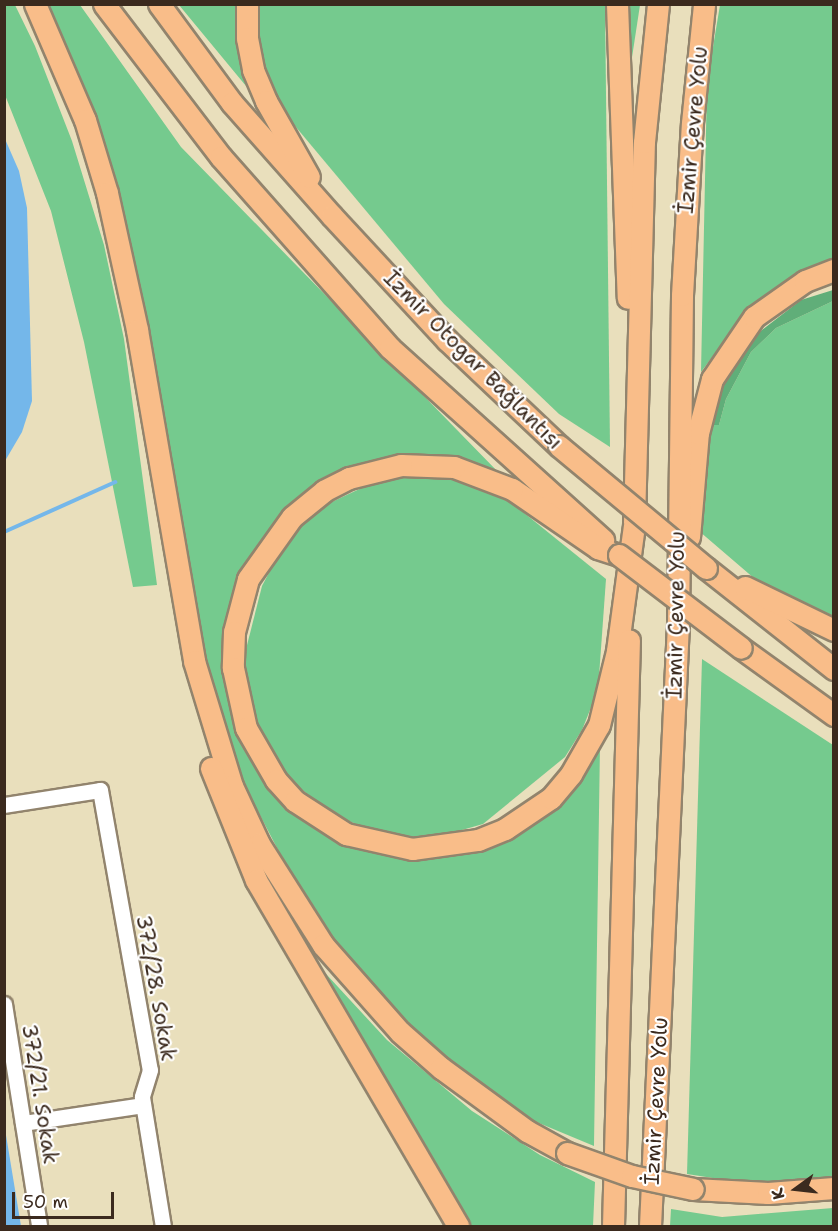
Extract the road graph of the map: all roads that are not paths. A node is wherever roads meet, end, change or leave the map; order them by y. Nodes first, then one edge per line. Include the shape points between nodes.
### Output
1 (35, 4) edge
2 (104, 4) edge
3 (159, 4) edge
4 (247, 4) edge
5 (617, 4) edge
6 (658, 4) edge
7 (704, 4) edge
8 (332, 216) junction
9 (834, 270) edge
10 (636, 447) junction
11 (634, 526) junction
12 (619, 555) junction
13 (706, 568) junction
14 (677, 580) junction
15 (834, 630) edge
16 (194, 662) junction
17 (834, 669) edge
18 (834, 715) edge
19 (4, 805) edge
20 (4, 1004) edge
21 (143, 1106) junction
22 (23, 1123) junction
23 (834, 1188) edge
24 (39, 1227) edge
25 (164, 1227) edge
26 (458, 1227) edge
27 (613, 1227) edge
28 (650, 1227) edge

1 - 16 highway via 85,120 120,247
2 - 12 highway, İzmir Otogar Bağlantısı via 221,157 390,348
3 - 8 highway, İzmir Otogar Bağlantısı via 232,103
4 - 8 highway via 247,38 253,70 266,101
5 - 10 highway via 622,198
6 - 10 highway, İzmir Çevre Yolu via 644,142
7 - 14 highway, İzmir Çevre Yolu via 682,295
8 - 13 highway, İzmir Otogar Bağlantısı, bridge via 447,340 559,446
9 - 14 highway via 805,281 754,317 712,379 698,433 686,560
10 - 11 highway, İzmir Çevre Yolu
11 - 12 highway via 617,651 599,725 576,767 551,798 505,829 469,842 412,849 346,834 295,801 276,780 246,729 233,668 234,632 248,579 292,517 324,491 349,478 401,465 454,467 512,489 598,548
11 - 27 highway, İzmir Çevre Yolu
12 - 18 highway, bridge
13 - 15 highway
13 - 17 highway, İzmir Otogar Bağlantısı
14 - 28 highway, İzmir Çevre Yolu
16 - 23 highway, bridge via 232,786 259,844 322,945 400,1032 441,1068 527,1131 567,1153 632,1176 693,1189 768,1193
16 - 26 highway via 208,759 256,880
19 - 21 street, 372/28. Sokak via 100,790 150,1070 142,1089
20 - 22 street, 372/21. Sokak
21 - 22 street
21 - 25 street, 372/28. Sokak
22 - 24 street, 372/21. Sokak

